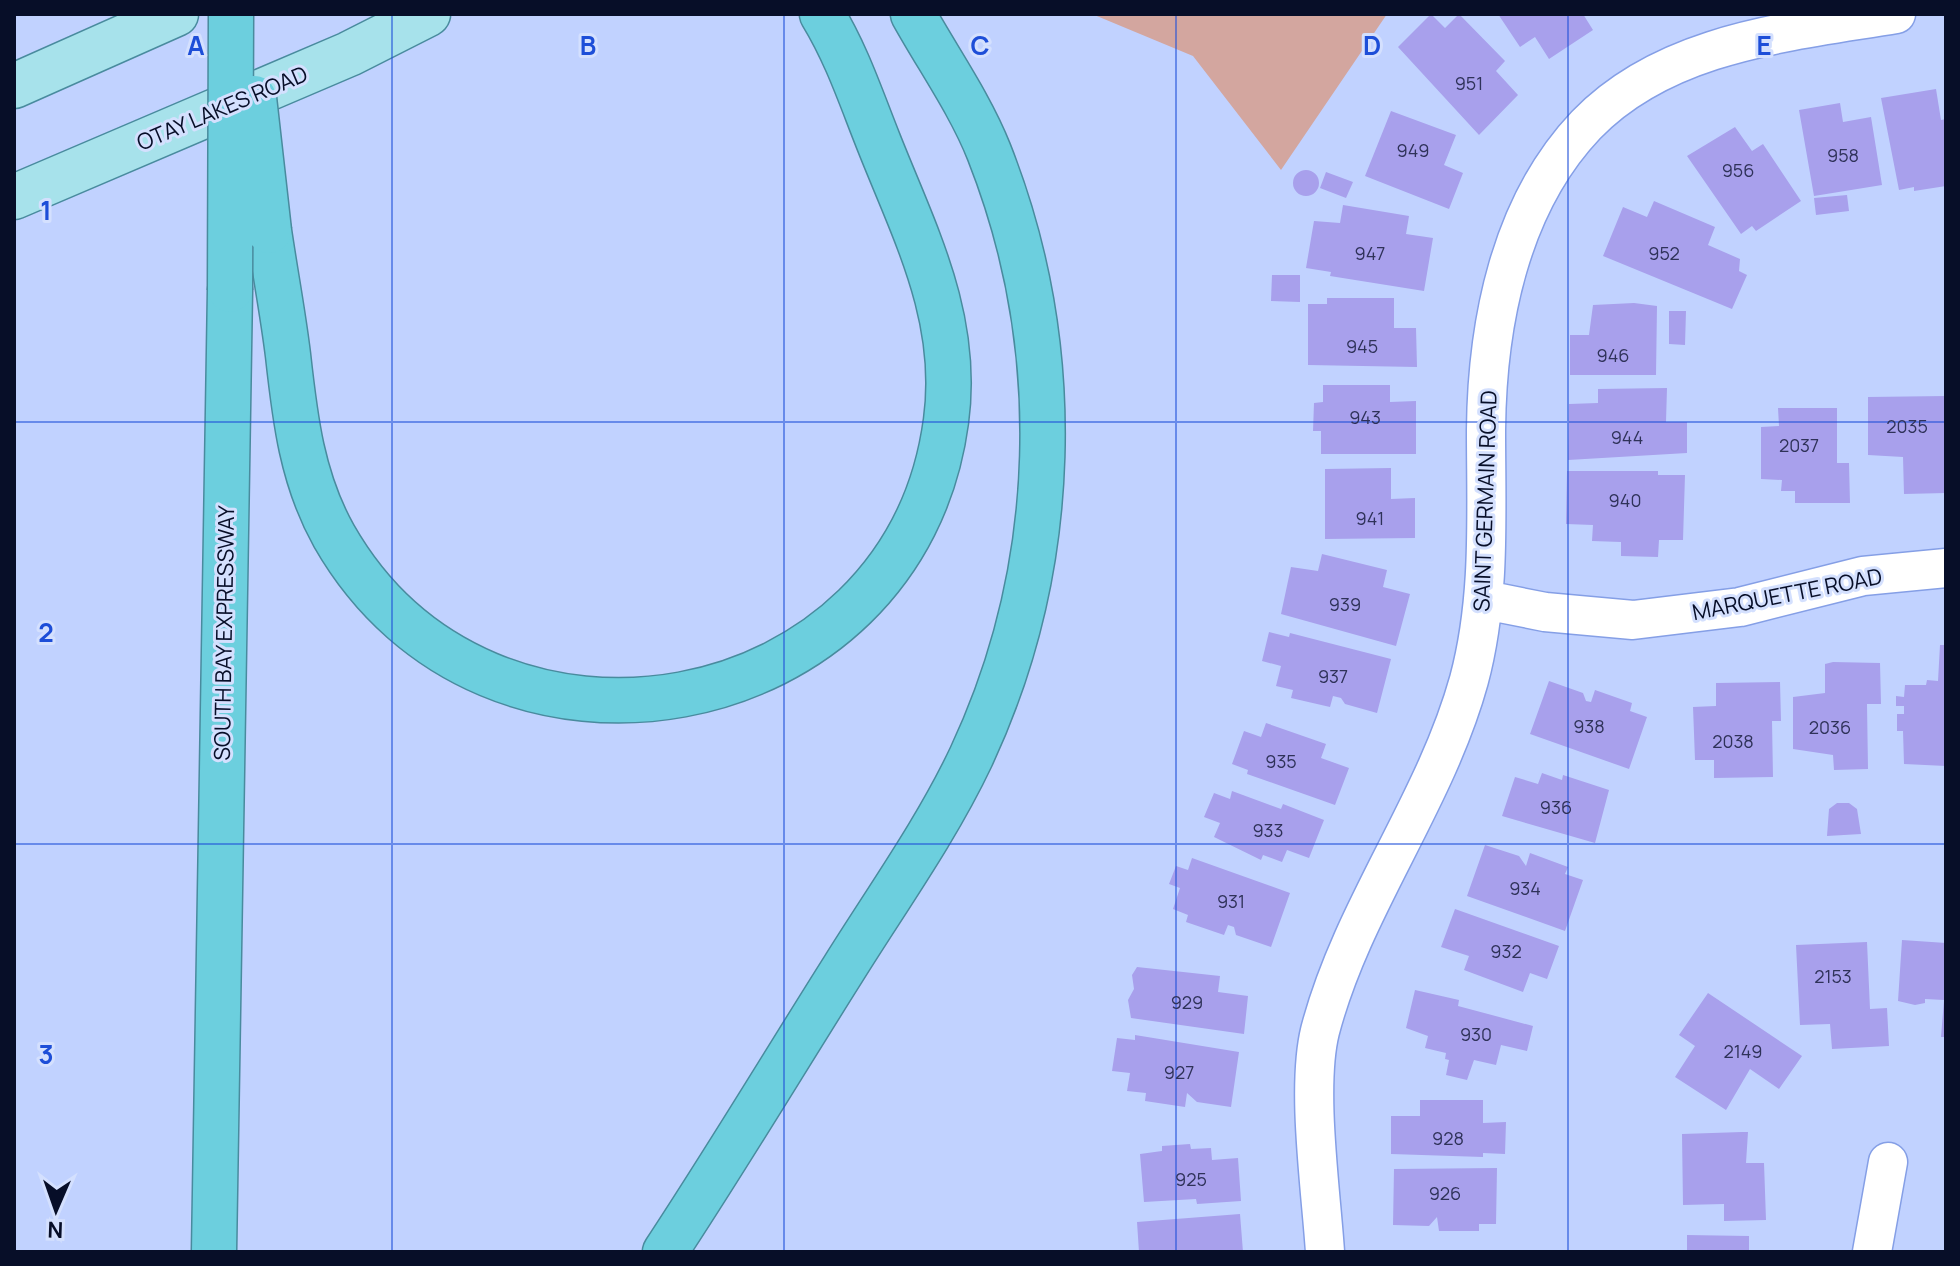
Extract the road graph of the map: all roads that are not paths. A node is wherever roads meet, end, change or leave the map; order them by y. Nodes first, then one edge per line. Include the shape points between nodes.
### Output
1 (176, 14) edge
2 (231, 14) edge
3 (245, 14) edge
4 (428, 14) edge
5 (822, 14) edge
6 (913, 14) edge
7 (1896, 14) edge
8 (14, 86) edge
9 (14, 197) edge
10 (1946, 568) edge
11 (1485, 600) junction
12 (1888, 1162) dead end
13 (214, 1252) edge
14 (665, 1252) edge
15 (1325, 1252) edge
16 (1872, 1252) edge

1 - 8 main road
2 - 13 highway, SOUTH BAY EXPRESSWAY, bridge
3 - 5 highway, bridge via 292,406 307,474 335,537 377,595 431,642 528,689 598,701 670,699 739,681 802,649 879,579 925,499 947,420 949,352 937,288 845,52
4 - 9 main road, OTAY LAKES ROAD via 349,54
6 - 14 highway via 987,147 1031,296 1043,426 1031,572 990,714 946,803
7 - 11 street, SAINT GERMAIN ROAD via 1728,44 1671,67 1607,107 1558,160 1526,216 1501,298 1486,426
10 - 11 street, MARQUETTE ROAD via 1863,576 1740,607 1633,620
11 - 15 street, SAINT GERMAIN ROAD via 1468,683 1320,1033 1315,1095
12 - 16 street

